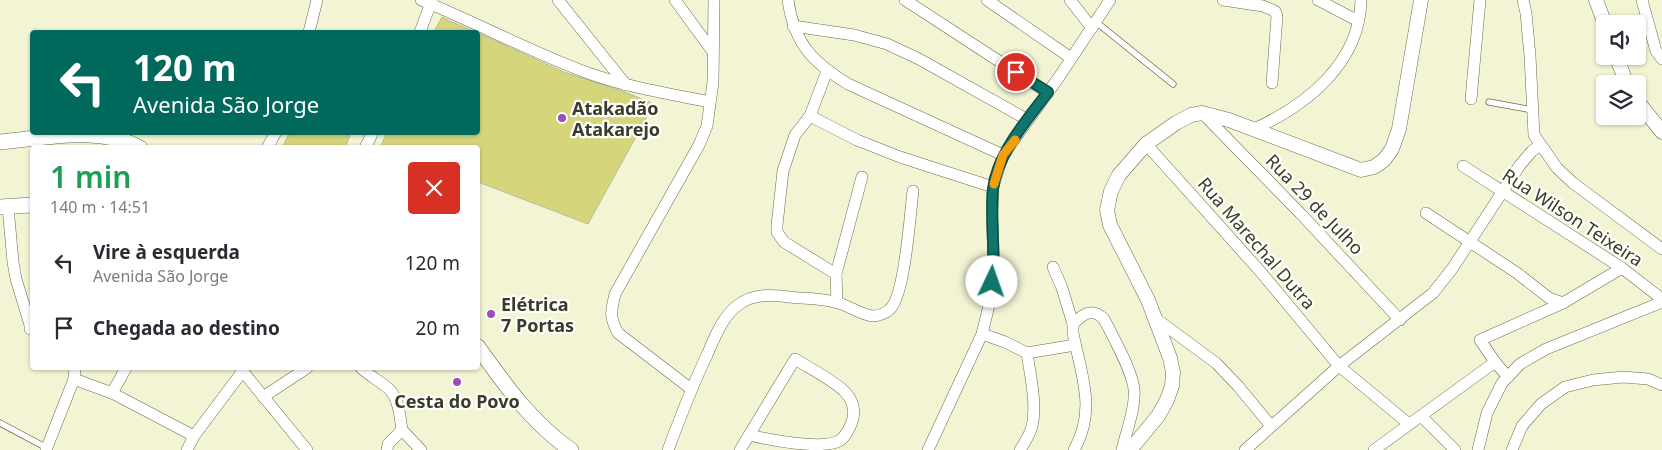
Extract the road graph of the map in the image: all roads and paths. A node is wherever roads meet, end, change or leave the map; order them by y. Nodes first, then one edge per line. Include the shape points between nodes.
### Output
1 (317, 0) edge
2 (558, 0) edge
3 (675, 0) edge
4 (714, 0) edge
5 (788, 0) edge
6 (905, 0) edge
7 (987, 0) edge
8 (1070, 0) edge
9 (1110, 0) edge
10 (1223, 0) edge
11 (1318, 0) edge
12 (1361, 0) edge
13 (1421, 0) edge
14 (1480, 0) edge
15 (1523, 0) edge
16 (1596, 0) edge
17 (1642, 0) edge
18 (428, 1) edge
19 (1266, 3) edge
20 (1602, 15) edge
21 (1358, 21) junction
22 (793, 26) junction
23 (1096, 26) junction
24 (310, 30) edge
25 (421, 30) edge
26 (713, 52) junction
27 (1661, 55) edge
28 (1070, 58) junction
29 (827, 71) junction
30 (1272, 83) dead end
31 (626, 84) junction
32 (1173, 84) dead end
33 (1048, 92) junction
34 (1471, 99) dead end
35 (710, 102) junction
36 (1489, 102) dead end
37 (1532, 110) junction
38 (1646, 112) edge
39 (1202, 113) junction
40 (810, 116) junction
41 (1028, 120) junction
42 (1254, 129) junction
43 (1662, 132) edge
44 (78, 135) edge
45 (78, 135) edge
46 (100, 135) edge
47 (100, 135) edge
48 (0, 142) edge
49 (1146, 144) junction
50 (1535, 144) junction
51 (135, 145) edge
52 (1003, 155) junction
53 (1463, 166) dead end
54 (862, 177) dead end
55 (993, 187) junction
56 (913, 191) dead end
57 (1504, 191) junction
58 (30, 205) edge
59 (4, 207) edge
60 (1426, 213) dead end
61 (1471, 241) junction
62 (1662, 248) edge
63 (1053, 268) dead end
64 (1622, 268) junction
65 (836, 274) junction
66 (1662, 301) edge
67 (837, 302) junction
68 (1563, 302) junction
69 (1155, 318) junction
70 (1400, 320) junction
71 (1073, 324) junction
72 (30, 325) edge
73 (982, 334) junction
74 (1076, 345) junction
75 (480, 350) edge
76 (1027, 353) junction
77 (1495, 362) junction
78 (1340, 366) junction
79 (125, 370) edge
80 (241, 370) edge
81 (304, 370) edge
82 (363, 370) edge
83 (74, 373) edge
84 (1508, 377) junction
85 (1662, 385) edge
86 (691, 389) junction
87 (112, 393) junction
88 (263, 398) junction
89 (1420, 416) junction
90 (0, 423) edge
91 (1409, 424) junction
92 (1270, 426) junction
93 (402, 430) junction
94 (749, 435) junction
95 (194, 436) junction
96 (46, 449) edge
97 (188, 450) edge
98 (307, 450) edge
99 (386, 450) edge
100 (421, 450) edge
101 (571, 450) edge
102 (668, 450) edge
103 (740, 450) edge
104 (928, 450) edge
105 (1020, 450) edge
106 (1074, 450) edge
107 (1122, 450) edge
108 (1130, 450) edge
109 (1245, 450) edge
110 (1374, 450) edge
111 (1455, 450) edge
112 (1478, 450) edge
113 (1512, 450) edge

1 - 24 street
2 - 31 street
3 - 26 street
4 - 26 street
5 - 22 street
6 - 33 street
7 - 28 street
8 - 23 street
9 - 23 street
10 - 19 street
11 - 21 street
12 - 21 street
13 - 42 street via 1399,129 1384,160 1362,170
14 - 34 street
15 - 37 street
16 - 20 street
17 - 27 street via 1656,51
18 - 25 street
18 - 31 street via 544,55
19 - 30 street via 1277,16
21 - 42 street via 1344,58 1330,77 1308,98
22 - 29 street via 814,60
22 - 41 street via 854,35 887,44
23 - 28 street
23 - 32 lane
26 - 35 street
28 - 33 street
29 - 40 street
29 - 52 street via 848,84
31 - 35 street
33 - 41 street
35 - 86 street via 708,126 699,145 615,294 611,309 612,321 618,332
36 - 37 lane
37 - 50 street
38 - 43 street
39 - 42 street
39 - 49 street via 1176,123
39 - 70 street, Rua 29 de Julho
40 - 55 street via 900,157
40 - 65 street via 795,135 783,171 776,225 784,242
41 - 52 street
44 - 47 main road
45 - 48 main road
46 - 51 main road
49 - 69 street via 1119,175 1107,210 1110,226
49 - 78 street, Rua Marechal Dutra
50 - 57 street
50 - 62 street via 1573,183
52 - 55 street
53 - 57 street, Rua Wilson Teixeira
54 - 65 street
55 - 73 street via 994,268
56 - 67 street via 901,280 891,309 875,316
57 - 61 street
57 - 64 street, Rua Wilson Teixeira
58 - 59 main road
59 - 72 street via 16,279
60 - 61 street
61 - 68 street via 1549,298
61 - 70 street via 1433,293
63 - 71 street
64 - 66 street, Rua Wilson Teixeira
64 - 68 street
65 - 67 street
66 - 84 street via 1546,349 1520,364
67 - 86 street via 763,294 744,301 728,313 720,326
68 - 77 street via 1480,340
69 - 92 street via 1216,364
69 - 108 street via 1170,358 1172,386 1158,416
70 - 78 street
71 - 74 street
71 - 107 street via 1089,312 1096,312 1104,319 1133,384 1134,402
73 - 76 street
73 - 104 street
74 - 76 street
74 - 106 street via 1087,408 1085,426
75 - 101 main road via 518,401 546,431
76 - 105 street via 1033,422
77 - 84 street
77 - 89 street
78 - 91 street, Rua Marechal Dutra
78 - 92 street
79 - 87 street
80 - 88 street
80 - 95 street
81 - 88 street
82 - 93 street via 393,395
83 - 87 street
83 - 96 street
84 - 112 street via 1487,413
85 - 113 street via 1648,379 1623,377 1565,387 1540,404 1522,426
86 - 102 street
87 - 95 street
88 - 98 street
89 - 91 street
89 - 111 street
90 - 96 lane
91 - 110 street
92 - 109 street
93 - 99 street
93 - 100 street
94 - 94 street via 795,359 843,390 852,402 854,415 849,430 839,442 807,447
94 - 103 street
95 - 97 street

